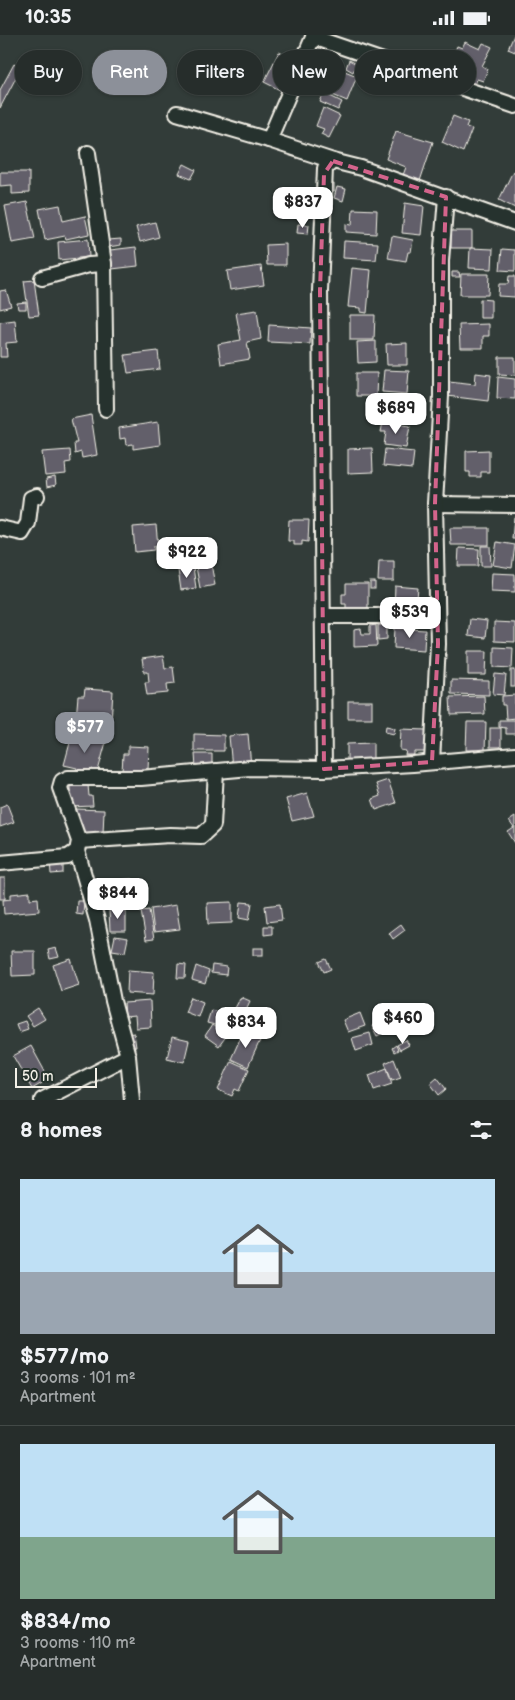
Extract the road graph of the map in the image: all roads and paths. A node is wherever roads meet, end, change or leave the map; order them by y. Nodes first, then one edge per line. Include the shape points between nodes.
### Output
1 (313, 36) edge
2 (515, 107) edge
3 (177, 113) dead end
4 (269, 140) junction
5 (88, 153) dead end
6 (333, 161) junction
7 (446, 197) junction
8 (515, 223) edge
9 (104, 264) junction
10 (42, 278) dead end
11 (106, 409) dead end
12 (37, 496) dead end
13 (435, 504) junction
14 (515, 505) edge
15 (0, 527) edge
16 (323, 616) junction
17 (437, 616) junction
18 (515, 755) edge
19 (432, 762) junction
20 (324, 769) junction
21 (216, 771) junction
22 (78, 846) junction
23 (0, 863) edge
24 (128, 1056) junction
25 (42, 1100) edge
26 (132, 1100) edge

1 - 2 street
1 - 4 street
3 - 4 street
4 - 6 street
5 - 9 street
6 - 7 street
6 - 16 street via 325,168 324,174 320,291
7 - 8 street
7 - 13 street
9 - 10 street
9 - 11 street
12 - 15 street via 31,498 28,523 22,533
13 - 14 street
13 - 17 street
16 - 17 street
16 - 20 street
17 - 19 street
18 - 19 street
19 - 20 street
20 - 21 street
21 - 22 street via 213,825 201,836 170,835
21 - 22 street via 141,778 64,779 60,788
22 - 23 street via 68,857
22 - 24 street
24 - 25 street
24 - 26 street

